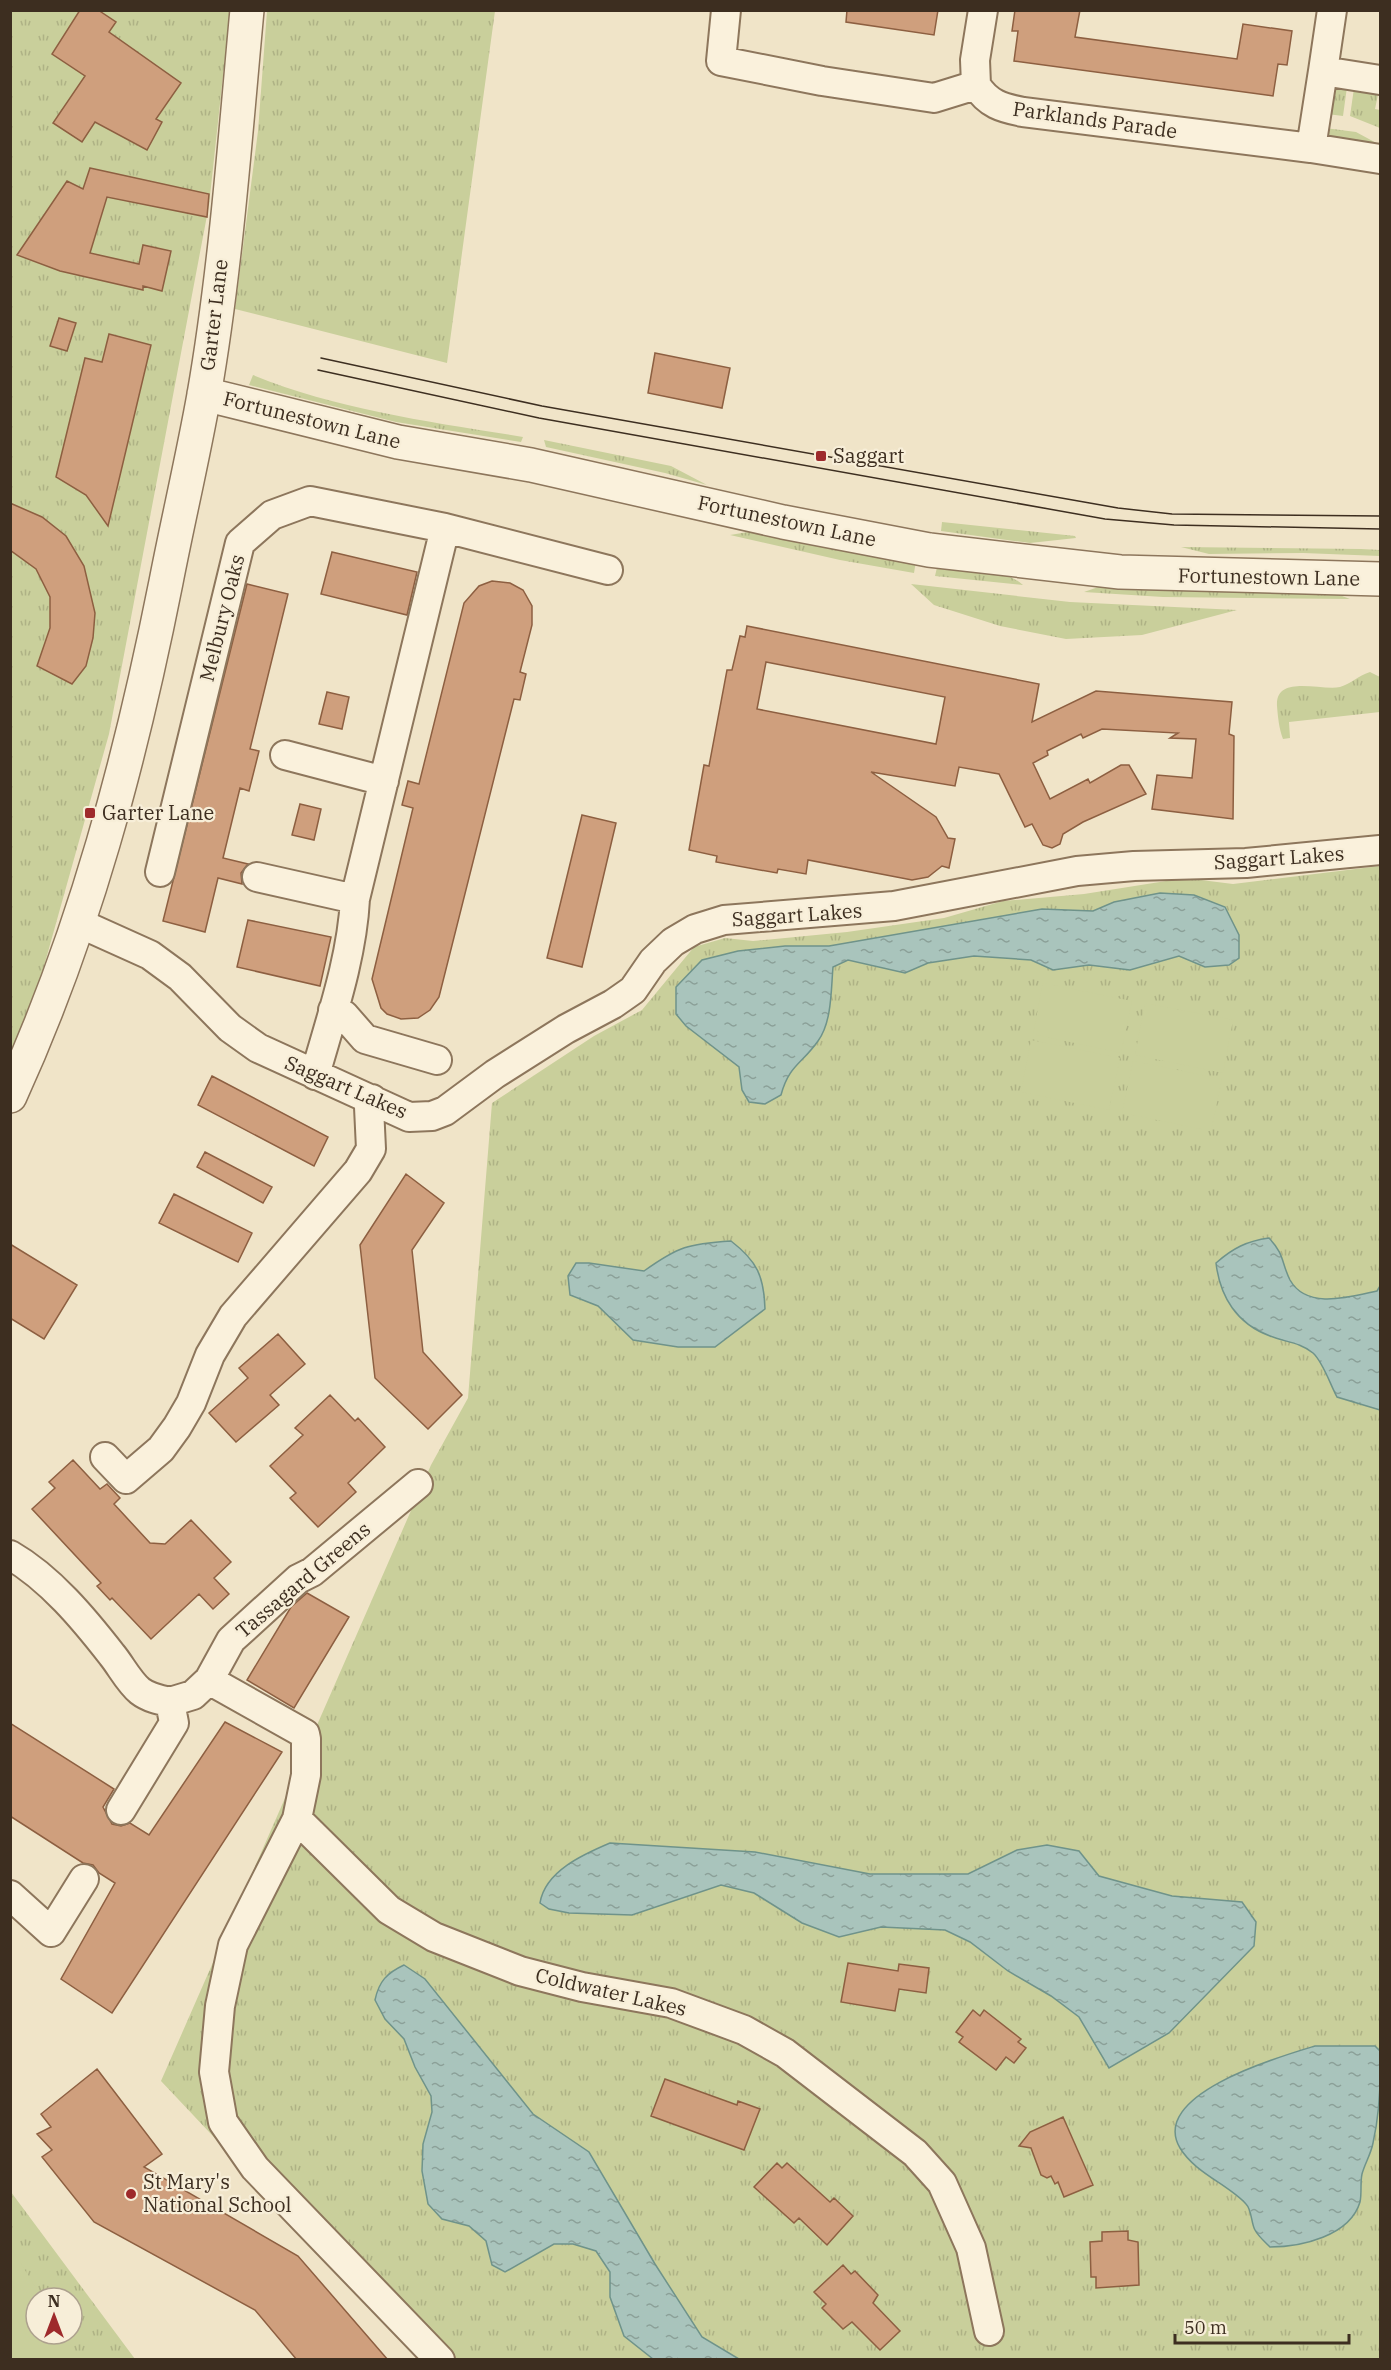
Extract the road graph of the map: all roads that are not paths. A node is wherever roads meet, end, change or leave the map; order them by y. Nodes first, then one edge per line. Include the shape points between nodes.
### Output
1 (247, 10) edge
2 (726, 10) edge
3 (983, 10) edge
4 (1332, 10) edge
5 (1323, 71) junction
6 (1380, 80) edge
7 (976, 85) junction
8 (1311, 148) junction
9 (1380, 159) edge
10 (204, 394) junction
11 (445, 528) junction
12 (608, 570) dead end
13 (1380, 579) edge
14 (285, 755) dead end
15 (384, 781) junction
16 (1380, 850) edge
17 (160, 872) dead end
18 (257, 877) dead end
19 (355, 899) junction
20 (79, 923) junction
21 (333, 1010) junction
22 (437, 1060) dead end
23 (315, 1075) junction
24 (10, 1096) edge
25 (372, 1099) junction
26 (105, 1457) dead end
27 (418, 1484) dead end
28 (10, 1555) edge
29 (209, 1680) junction
30 (170, 1702) junction
31 (121, 1810) dead end
32 (297, 1819) junction
33 (84, 1879) dead end
34 (10, 1895) edge
35 (989, 2331) dead end
36 (440, 2360) edge

1 - 10 street, Garter Lane
2 - 7 street via 721,61 934,98
3 - 7 street via 975,60
4 - 5 street
5 - 6 street
5 - 8 street
7 - 8 street, Parklands Parade via 985,99 1001,108
8 - 9 street, Parklands Parade
10 - 13 street, Fortunestown Lane via 398,442 531,465 783,522 949,553 1120,572
10 - 20 street, Garter Lane via 149,666 117,796
11 - 12 street, Melbury Oaks
11 - 15 street
11 - 17 street, Melbury Oaks via 310,501 272,516 240,543
14 - 15 street
15 - 19 street
16 - 25 street, Saggart Lakes via 1246,863 1145,865 1077,872 894,906 724,920 695,929 673,942 653,961 633,990 522,1057 446,1111 409,1117
18 - 19 street
19 - 21 street via 354,921
20 - 23 street, Saggart Lakes via 150,954 180,977 230,1028 258,1048
20 - 24 street, Garter Lane
21 - 22 street via 344,1015 365,1039
21 - 23 street
23 - 25 street, Saggart Lakes
25 - 26 street via 371,1149 358,1171 233,1316 210,1356 191,1403 161,1449 126,1479
27 - 29 street, Tassagard Greens via 312,1572 297,1579 231,1640
28 - 30 street via 26,1564 57,1593 140,1690
29 - 30 street, Tassagard Greens via 193,1695
29 - 32 street via 305,1734 306,1775
30 - 31 street via 174,1724
32 - 35 street, Coldwater Lakes via 389,1910 434,1937 520,1971 671,2003 744,2030 785,2054 915,2153 942,2183 971,2247
32 - 36 street via 233,1945 220,2006 214,2072 223,2122 255,2168
33 - 34 street via 51,1932

